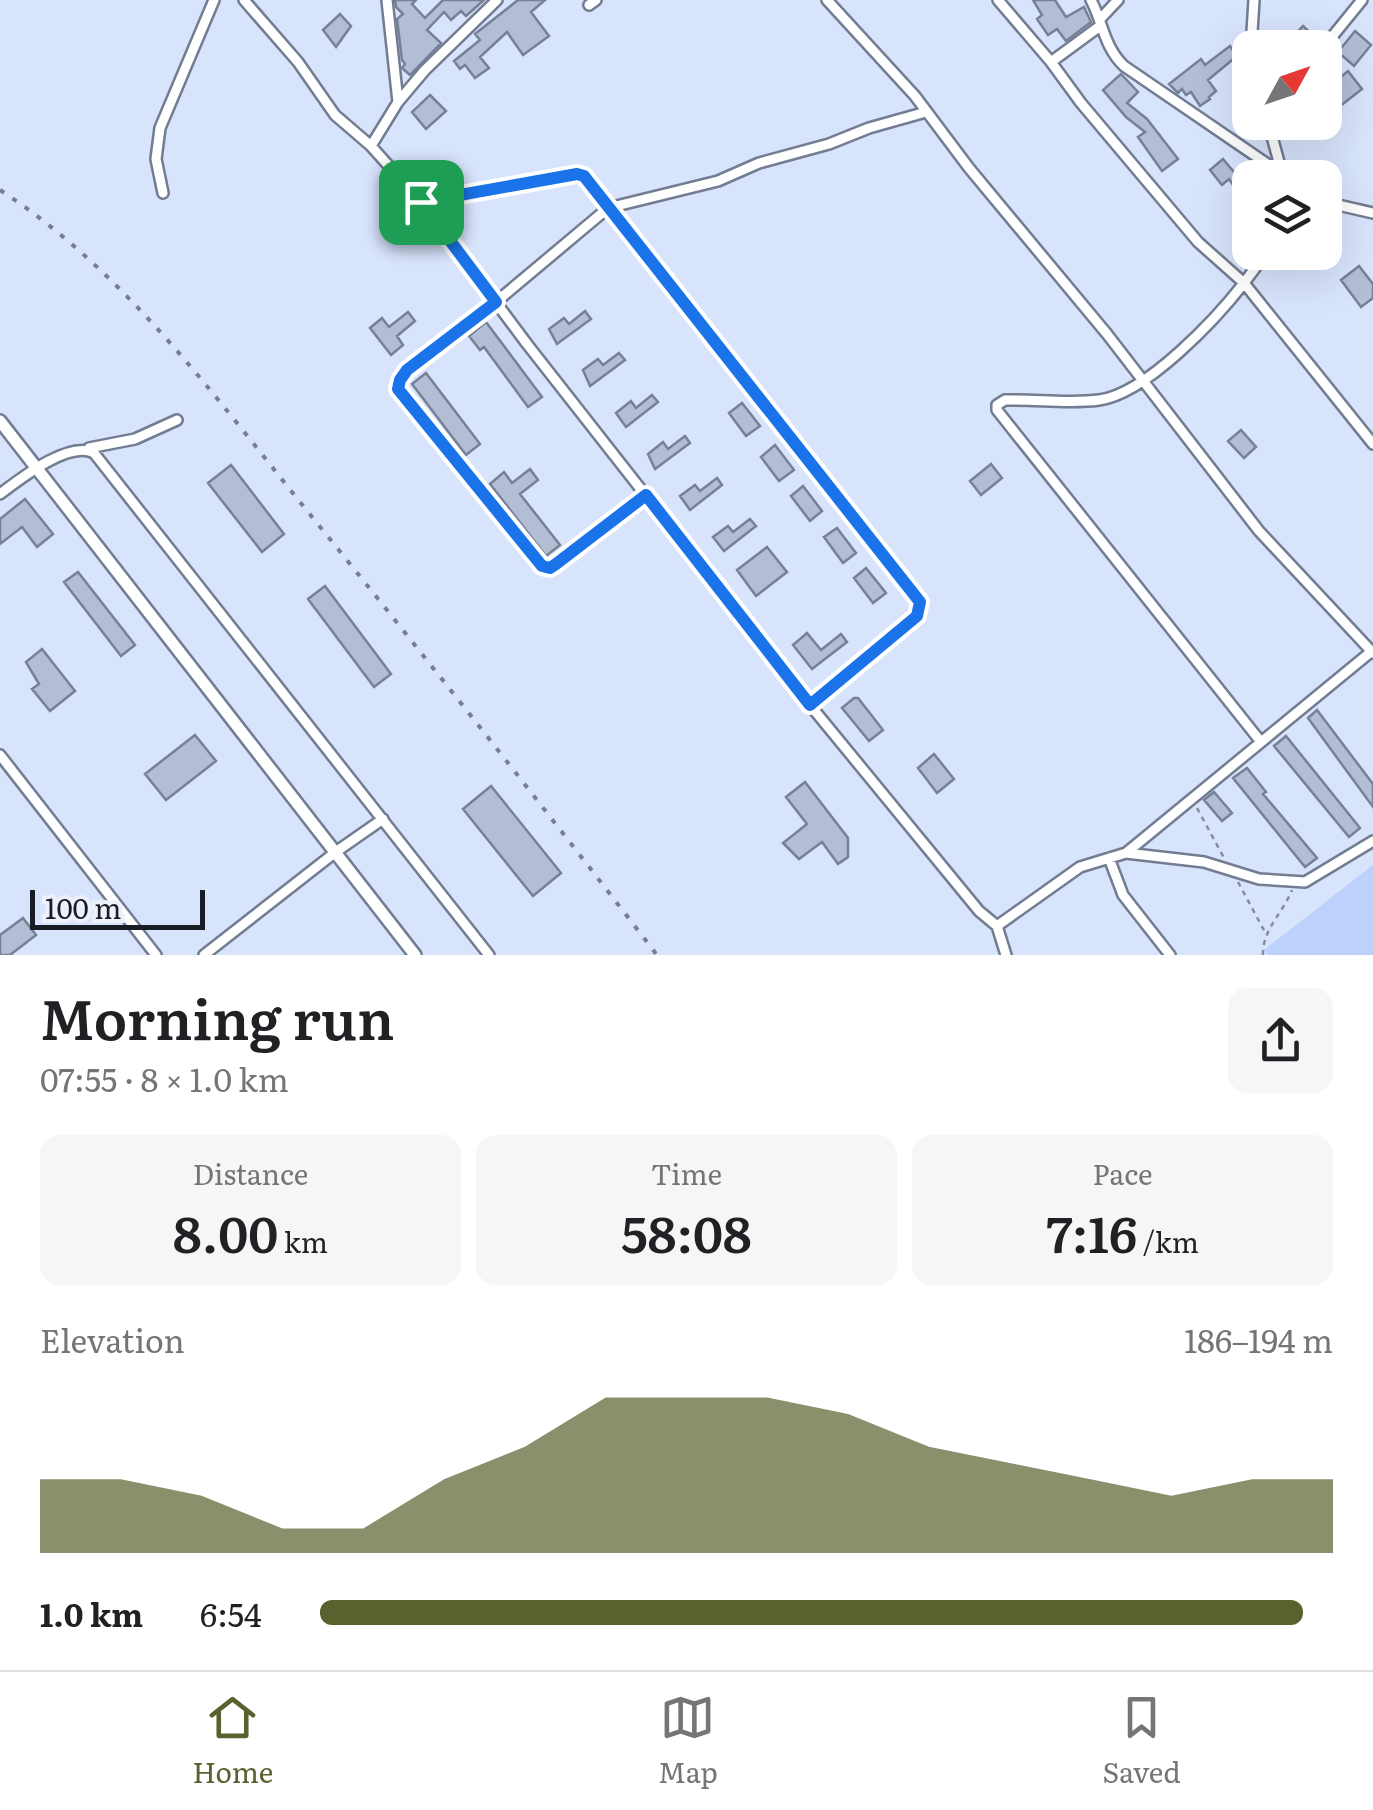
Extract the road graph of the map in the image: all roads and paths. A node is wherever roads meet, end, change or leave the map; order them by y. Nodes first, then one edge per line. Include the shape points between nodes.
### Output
1 (214, 0) edge
2 (244, 0) edge
3 (387, 0) edge
4 (497, 0) edge
5 (826, 0) edge
6 (998, 0) edge
7 (1092, 0) edge
8 (1118, 0) edge
9 (1254, 0) edge
10 (1362, 0) edge
11 (1100, 22) junction
12 (1252, 30) edge
13 (1338, 30) edge
14 (1051, 62) junction
15 (398, 102) junction
16 (926, 112) junction
17 (371, 146) junction
18 (1260, 160) edge
19 (162, 193) dead end
20 (421, 202) junction
21 (1342, 206) edge
22 (608, 208) junction
23 (1373, 214) edge
24 (1254, 270) edge
25 (1244, 283) junction
26 (496, 302) junction
27 (1142, 380) junction
28 (176, 420) dead end
29 (0, 421) edge
30 (1373, 444) edge
31 (86, 449) junction
32 (36, 466) junction
33 (0, 494) edge
34 (646, 495) junction
35 (1372, 652) edge
36 (810, 705) junction
37 (1260, 742) junction
38 (0, 755) edge
39 (383, 819) junction
40 (1373, 841) edge
41 (336, 851) junction
42 (1126, 853) junction
43 (1109, 858) junction
44 (1296, 883) junction
45 (997, 926) junction
46 (156, 955) edge
47 (204, 955) edge
48 (415, 955) edge
49 (489, 955) edge
50 (1006, 955) edge
51 (1170, 955) edge
52 (1263, 955) edge

1 - 19 street via 160,128
2 - 17 street via 336,115
3 - 15 street
4 - 15 street
5 - 16 street
6 - 14 street
7 - 11 street
8 - 11 street
9 - 12 street
10 - 13 street
11 - 14 street
11 - 18 street via 1114,58 1137,78
14 - 25 street via 1198,242
15 - 17 street
16 - 22 street via 718,181
16 - 27 street
17 - 20 street
20 - 22 street via 577,174
20 - 26 street
21 - 23 street
22 - 26 street
22 - 36 street via 920,602 917,616
24 - 25 street
25 - 27 street via 1184,349
25 - 30 street
26 - 34 street
26 - 34 street via 407,370 398,389 542,566 556,564
27 - 35 street via 1259,531
27 - 37 street via 1100,400 1005,400 997,410
28 - 31 street via 136,439
29 - 32 street
31 - 32 street
31 - 39 street
32 - 33 street
32 - 41 street
34 - 36 street
35 - 37 street
36 - 45 street
37 - 42 street
38 - 46 street
39 - 41 street
39 - 49 street
40 - 44 street
41 - 47 street
41 - 48 street
42 - 43 street
42 - 44 street
43 - 45 street via 1080,867
43 - 51 street via 1124,895
44 - 52 path via 1266,934
45 - 50 street

